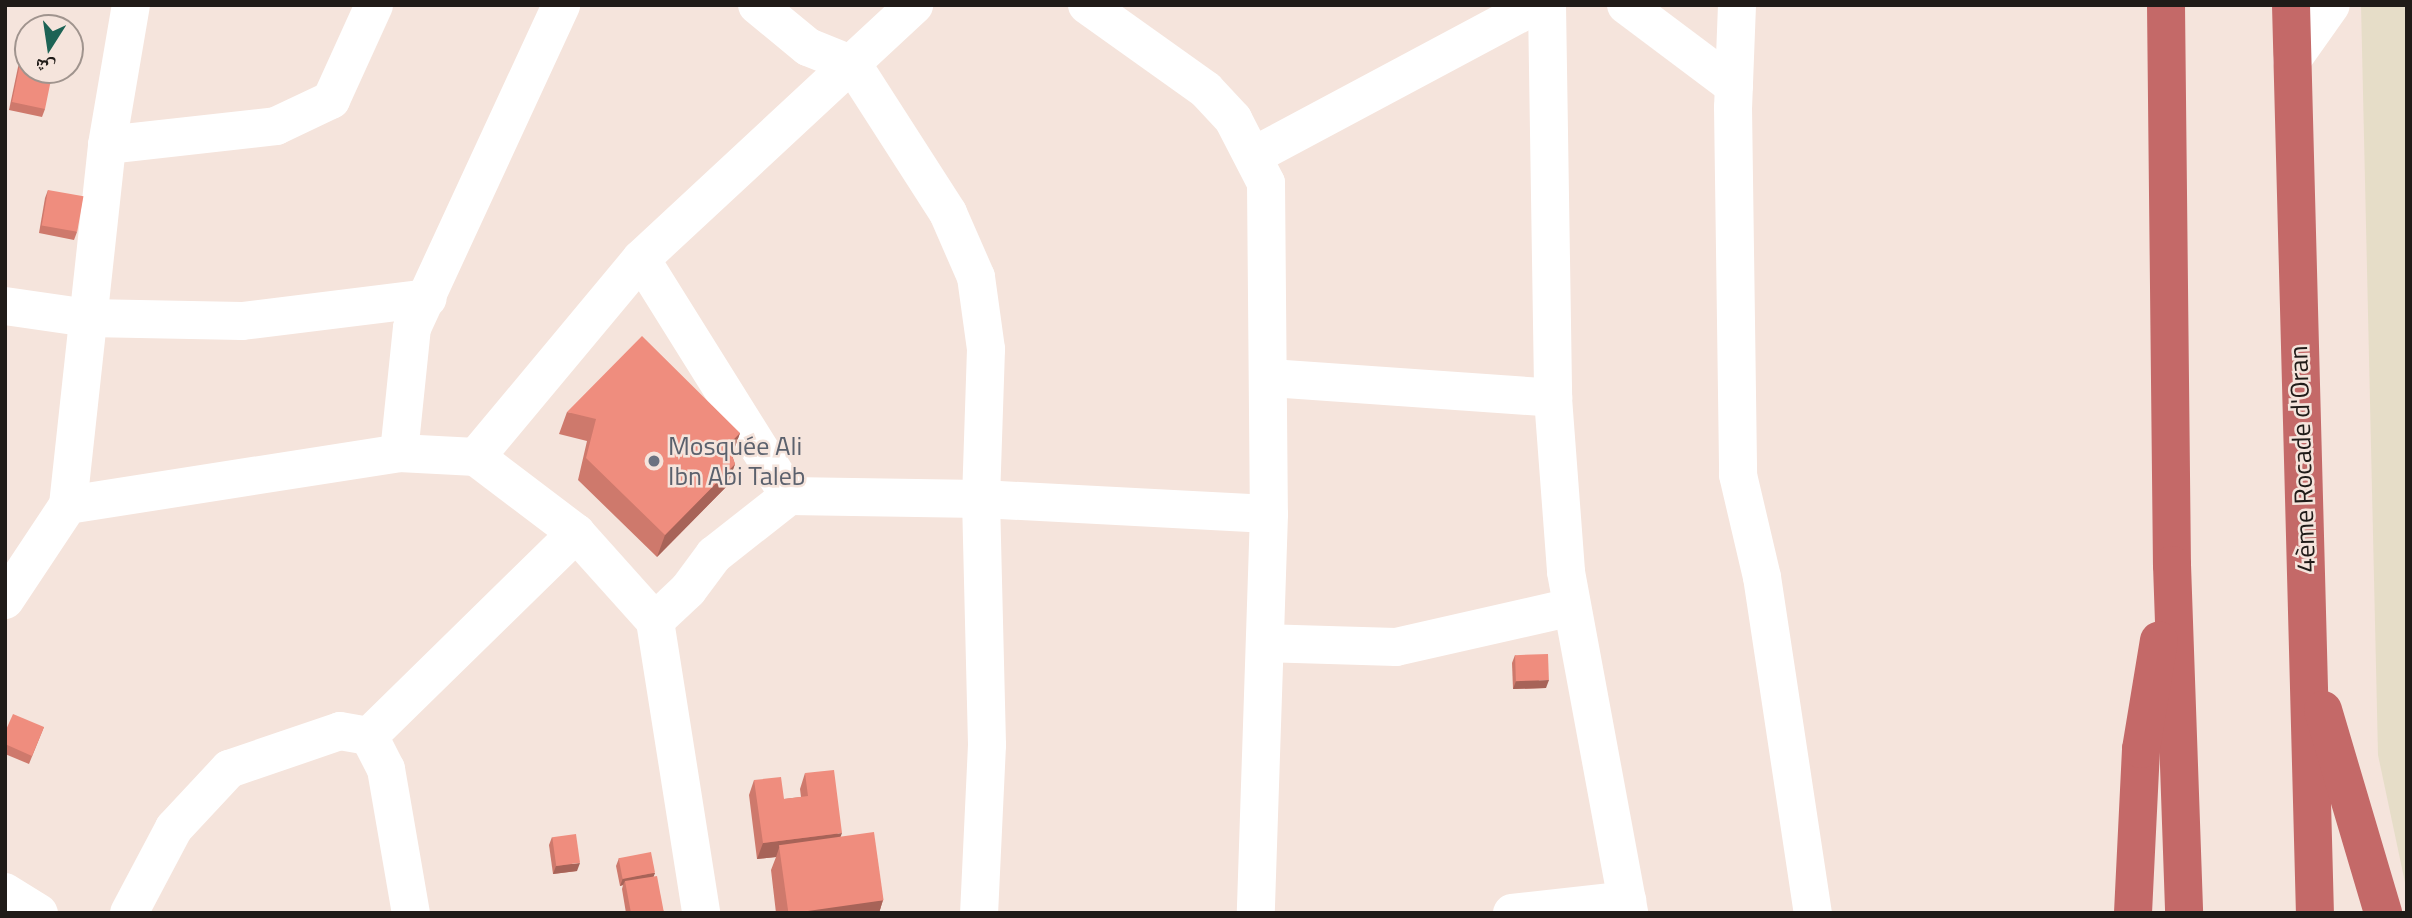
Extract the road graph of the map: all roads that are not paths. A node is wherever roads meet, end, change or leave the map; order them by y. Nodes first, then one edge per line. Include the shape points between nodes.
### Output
1 (374, 5) edge
2 (561, 5) edge
3 (757, 5) edge
4 (914, 5) edge
5 (1087, 5) edge
6 (1536, 5) edge
7 (1547, 5) edge
8 (1626, 5) edge
9 (1737, 5) edge
10 (2166, 5) edge
11 (2291, 5) edge
12 (2332, 5) edge
13 (123, 6) edge
14 (2292, 60) junction
15 (853, 65) junction
16 (1734, 86) junction
17 (107, 145) junction
18 (1255, 155) junction
19 (641, 259) junction
20 (428, 298) junction
21 (5, 306) edge
22 (88, 318) junction
23 (1270, 378) junction
24 (1553, 398) junction
25 (399, 453) junction
26 (476, 457) junction
27 (789, 496) junction
28 (981, 499) junction
29 (68, 505) junction
30 (1269, 514) junction
31 (576, 533) junction
32 (2172, 565) junction
33 (5, 600) edge
34 (1572, 607) junction
35 (655, 621) junction
36 (1265, 643) junction
37 (2307, 653) junction
38 (369, 736) junction
39 (5, 892) edge
40 (1628, 907) edge
41 (39, 913) edge
42 (129, 913) edge
43 (411, 913) edge
44 (701, 913) edge
45 (979, 913) edge
46 (1256, 913) edge
47 (1512, 913) edge
48 (1813, 913) edge
49 (2133, 913) edge
50 (2184, 913) edge
51 (2315, 913) edge
52 (2384, 913) edge

1 - 17 street via 331,100 276,125
2 - 20 street
3 - 15 street via 808,47
4 - 15 street
5 - 18 street via 1206,90 1233,118
6 - 18 street
7 - 24 street
8 - 16 street
9 - 16 street
10 - 32 highway
11 - 14 highway, 4ème Rocade d'Oran
12 - 14 street
13 - 17 street
14 - 37 highway, 4ème Rocade d'Oran
15 - 19 street
15 - 28 street via 948,213 976,277 986,349
16 - 48 street via 1738,474 1762,577
17 - 22 street
18 - 23 street via 1266,183 1270,224
19 - 26 street
19 - 27 street
20 - 22 street via 242,321
20 - 25 street via 412,328 405,360
21 - 22 street
22 - 29 street
23 - 24 street
23 - 30 street
24 - 34 street
25 - 26 street
25 - 29 street
26 - 31 street
27 - 28 street
27 - 35 street via 714,555 688,590
28 - 30 street
28 - 45 street via 987,745
29 - 33 street
30 - 36 street
31 - 35 street
31 - 38 street
32 - 49 highway via 2141,749
32 - 50 highway
34 - 36 street via 1396,647
34 - 40 street
35 - 44 street
36 - 46 street
37 - 51 highway, 4ème Rocade d'Oran
37 - 52 highway
38 - 42 street via 340,731 229,769 174,828
38 - 43 street via 386,769
39 - 41 street
40 - 47 street

